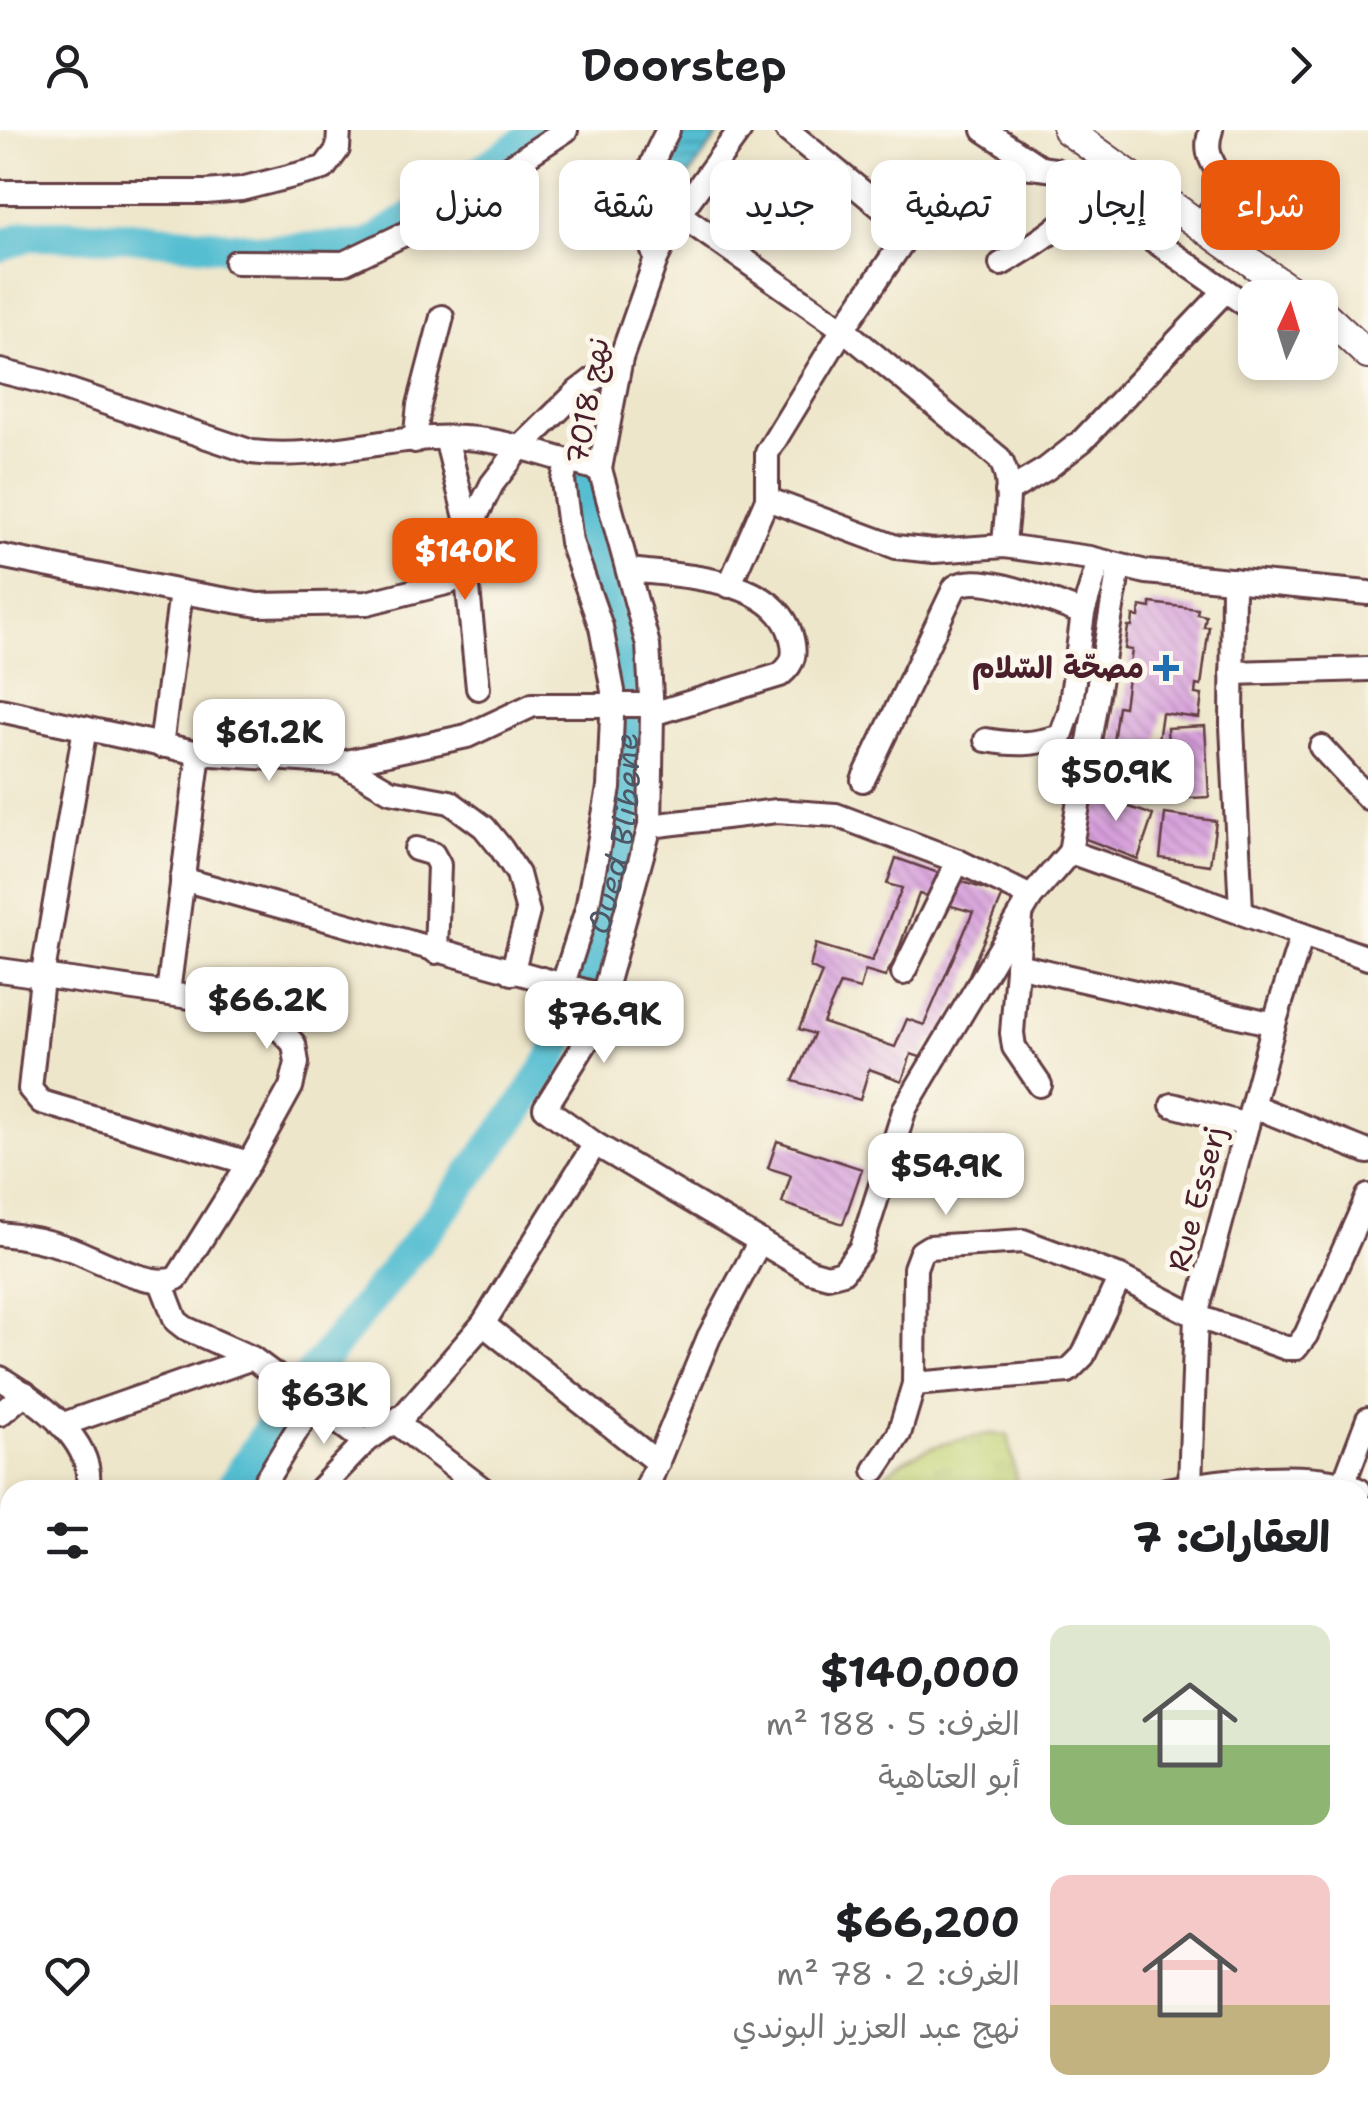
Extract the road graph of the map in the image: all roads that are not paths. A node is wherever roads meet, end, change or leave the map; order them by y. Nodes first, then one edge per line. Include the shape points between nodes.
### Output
1 (339, 130) edge
2 (566, 130) edge
3 (668, 130) edge
4 (740, 130) edge
5 (787, 130) edge
6 (984, 130) edge
7 (1067, 130) edge
8 (1212, 130) edge
9 (1108, 160) edge
10 (1026, 165) edge
11 (1038, 166) junction
12 (1046, 168) edge
13 (0, 192) edge
14 (690, 199) edge
15 (871, 199) edge
16 (1181, 212) edge
17 (690, 222) edge
18 (1200, 226) junction
19 (1046, 237) edge
20 (660, 250) edge
21 (897, 250) edge
22 (1165, 250) edge
23 (656, 258) junction
24 (236, 262) dead end
25 (1002, 264) dead end
26 (1277, 280) edge
27 (1225, 290) junction
28 (1238, 299) edge
29 (442, 317) dead end
30 (1338, 321) edge
31 (1338, 328) edge
32 (843, 329) junction
33 (1368, 339) edge
34 (1368, 355) edge
35 (621, 358) junction
36 (0, 371) edge
37 (446, 438) junction
38 (415, 441) junction
39 (518, 449) junction
40 (567, 462) junction
41 (600, 469) junction
42 (1007, 492) junction
43 (767, 499) junction
44 (468, 530) junction
45 (1004, 546) junction
46 (0, 556) edge
47 (1109, 564) junction
48 (466, 569) junction
49 (629, 570) junction
50 (1233, 580) junction
51 (729, 586) junction
52 (181, 592) junction
53 (1367, 594) edge
54 (1083, 612) junction
55 (1368, 669) edge
56 (1232, 673) junction
57 (478, 688) dead end
58 (614, 704) junction
59 (650, 708) junction
60 (0, 710) edge
61 (84, 728) junction
62 (986, 740) dead end
63 (161, 746) junction
64 (1321, 747) dead end
65 (199, 754) junction
66 (342, 764) junction
67 (863, 780) dead end
68 (1368, 798) edge
69 (650, 826) junction
70 (416, 849) dead end
71 (1070, 852) junction
72 (958, 861) junction
73 (182, 879) junction
74 (1026, 904) junction
75 (1242, 910) junction
76 (1302, 935) junction
77 (436, 952) junction
78 (1368, 958) edge
79 (1017, 965) junction
80 (0, 970) edge
81 (512, 972) junction
82 (903, 973) dead end
83 (42, 978) junction
84 (567, 988) junction
85 (168, 993) junction
86 (601, 996) junction
87 (1274, 1024) junction
88 (1040, 1085) dead end
89 (1172, 1105) dead end
90 (1250, 1116) junction
91 (595, 1144) junction
92 (1368, 1152) edge
93 (248, 1163) junction
94 (1368, 1196) edge
95 (0, 1234) edge
96 (760, 1240) junction
97 (1120, 1277) junction
98 (161, 1282) junction
99 (1196, 1316) junction
100 (484, 1324) junction
101 (252, 1358) junction
102 (0, 1378) edge
103 (914, 1384) junction
104 (25, 1393) junction
105 (308, 1401) junction
106 (0, 1414) edge
107 (1368, 1420) edge
108 (395, 1422) junction
109 (61, 1425) junction
110 (365, 1442) junction
111 (658, 1463) junction
112 (875, 1470) dead end
113 (88, 1480) edge
114 (265, 1480) edge
115 (329, 1480) edge
116 (471, 1480) edge
117 (650, 1480) edge
118 (1190, 1480) edge
119 (1273, 1480) edge
120 (1324, 1480) edge
121 (1353, 1480) edge

1 - 13 street via 338,148 324,168 241,189
2 - 24 street via 419,227 344,263
3 - 23 street via 648,167 644,194 645,231
4 - 14 street, نهج 7018
5 - 15 street
6 - 11 street
7 - 9 main road
8 - 18 street via 1206,144 1222,183
10 - 11 street
11 - 12 street
16 - 18 main road
17 - 32 street
18 - 26 main road
19 - 25 street
20 - 23 street, نهج 7018
21 - 32 street
22 - 27 street
23 - 35 street, نهج 7018
27 - 28 street
27 - 42 street via 1082,441
29 - 38 street
30 - 33 main road
31 - 34 main road
32 - 42 street via 999,458 1007,469
32 - 43 street via 768,453
35 - 39 street
35 - 41 street, نهج 7018
36 - 38 street via 252,452 312,454
37 - 38 street
37 - 39 street
37 - 44 street
39 - 40 street
39 - 44 street
40 - 41 street
40 - 58 street via 571,542 601,627
41 - 49 street, نهج 7018
42 - 45 street
43 - 45 street via 896,547
43 - 51 street
44 - 48 street
45 - 47 street
46 - 52 street
47 - 50 street
47 - 54 street
47 - 71 street
48 - 52 street via 450,582 367,603 258,605
48 - 57 street
49 - 51 street
49 - 59 street, نهج 7018 via 648,645
50 - 53 street
50 - 56 street
51 - 59 street via 774,605 787,622 796,652 790,668
52 - 63 street
54 - 62 street via 1061,736 1015,746
54 - 67 street via 982,581 954,587
55 - 56 street
56 - 75 street
58 - 59 street
58 - 66 street via 533,706 467,736
58 - 84 street via 609,788
59 - 69 street, نهج 7018
60 - 61 street
61 - 63 street
61 - 83 street
63 - 65 street
64 - 68 street
65 - 66 street
65 - 73 street
66 - 81 street via 390,791 450,802 501,848 518,874 528,912
69 - 72 street via 777,811 836,815
69 - 86 street, نهج 7018
70 - 77 street via 433,854 439,866
71 - 74 street
71 - 75 street
72 - 74 street
72 - 82 street
73 - 77 street
73 - 85 street
74 - 79 street
74 - 96 street via 898,1104 861,1248 843,1272 810,1271
75 - 76 street
76 - 78 street
76 - 87 street, Rue Esserj
77 - 81 street
79 - 87 street
79 - 88 street via 1014,1047
80 - 83 street
81 - 84 street
83 - 85 street
83 - 93 street via 31,1068 35,1098
84 - 86 street
85 - 93 street via 253,1010 294,1044 298,1062 291,1087
86 - 91 street, نهج 7018 via 595,1028 545,1108
87 - 90 street, Rue Esserj
89 - 90 street
90 - 92 street
90 - 99 street, Rue Esserj
91 - 96 street
91 - 100 street
93 - 98 street via 177,1278
94 - 99 street via 1296,1348
95 - 98 street via 66,1248
96 - 111 street via 709,1337
97 - 99 street
97 - 103 street via 1083,1356 1068,1372
97 - 103 street via 1022,1241 929,1248 915,1268
98 - 101 street via 184,1328
99 - 118 street, Rue Esserj
100 - 108 street
100 - 111 street
101 - 105 street
101 - 109 street
102 - 104 street
103 - 112 street via 899,1434
104 - 106 street
104 - 109 street
105 - 110 street
105 - 114 street
107 - 121 street
108 - 110 street
108 - 116 street
109 - 113 street via 86,1461
110 - 115 street
111 - 117 street
119 - 120 street

